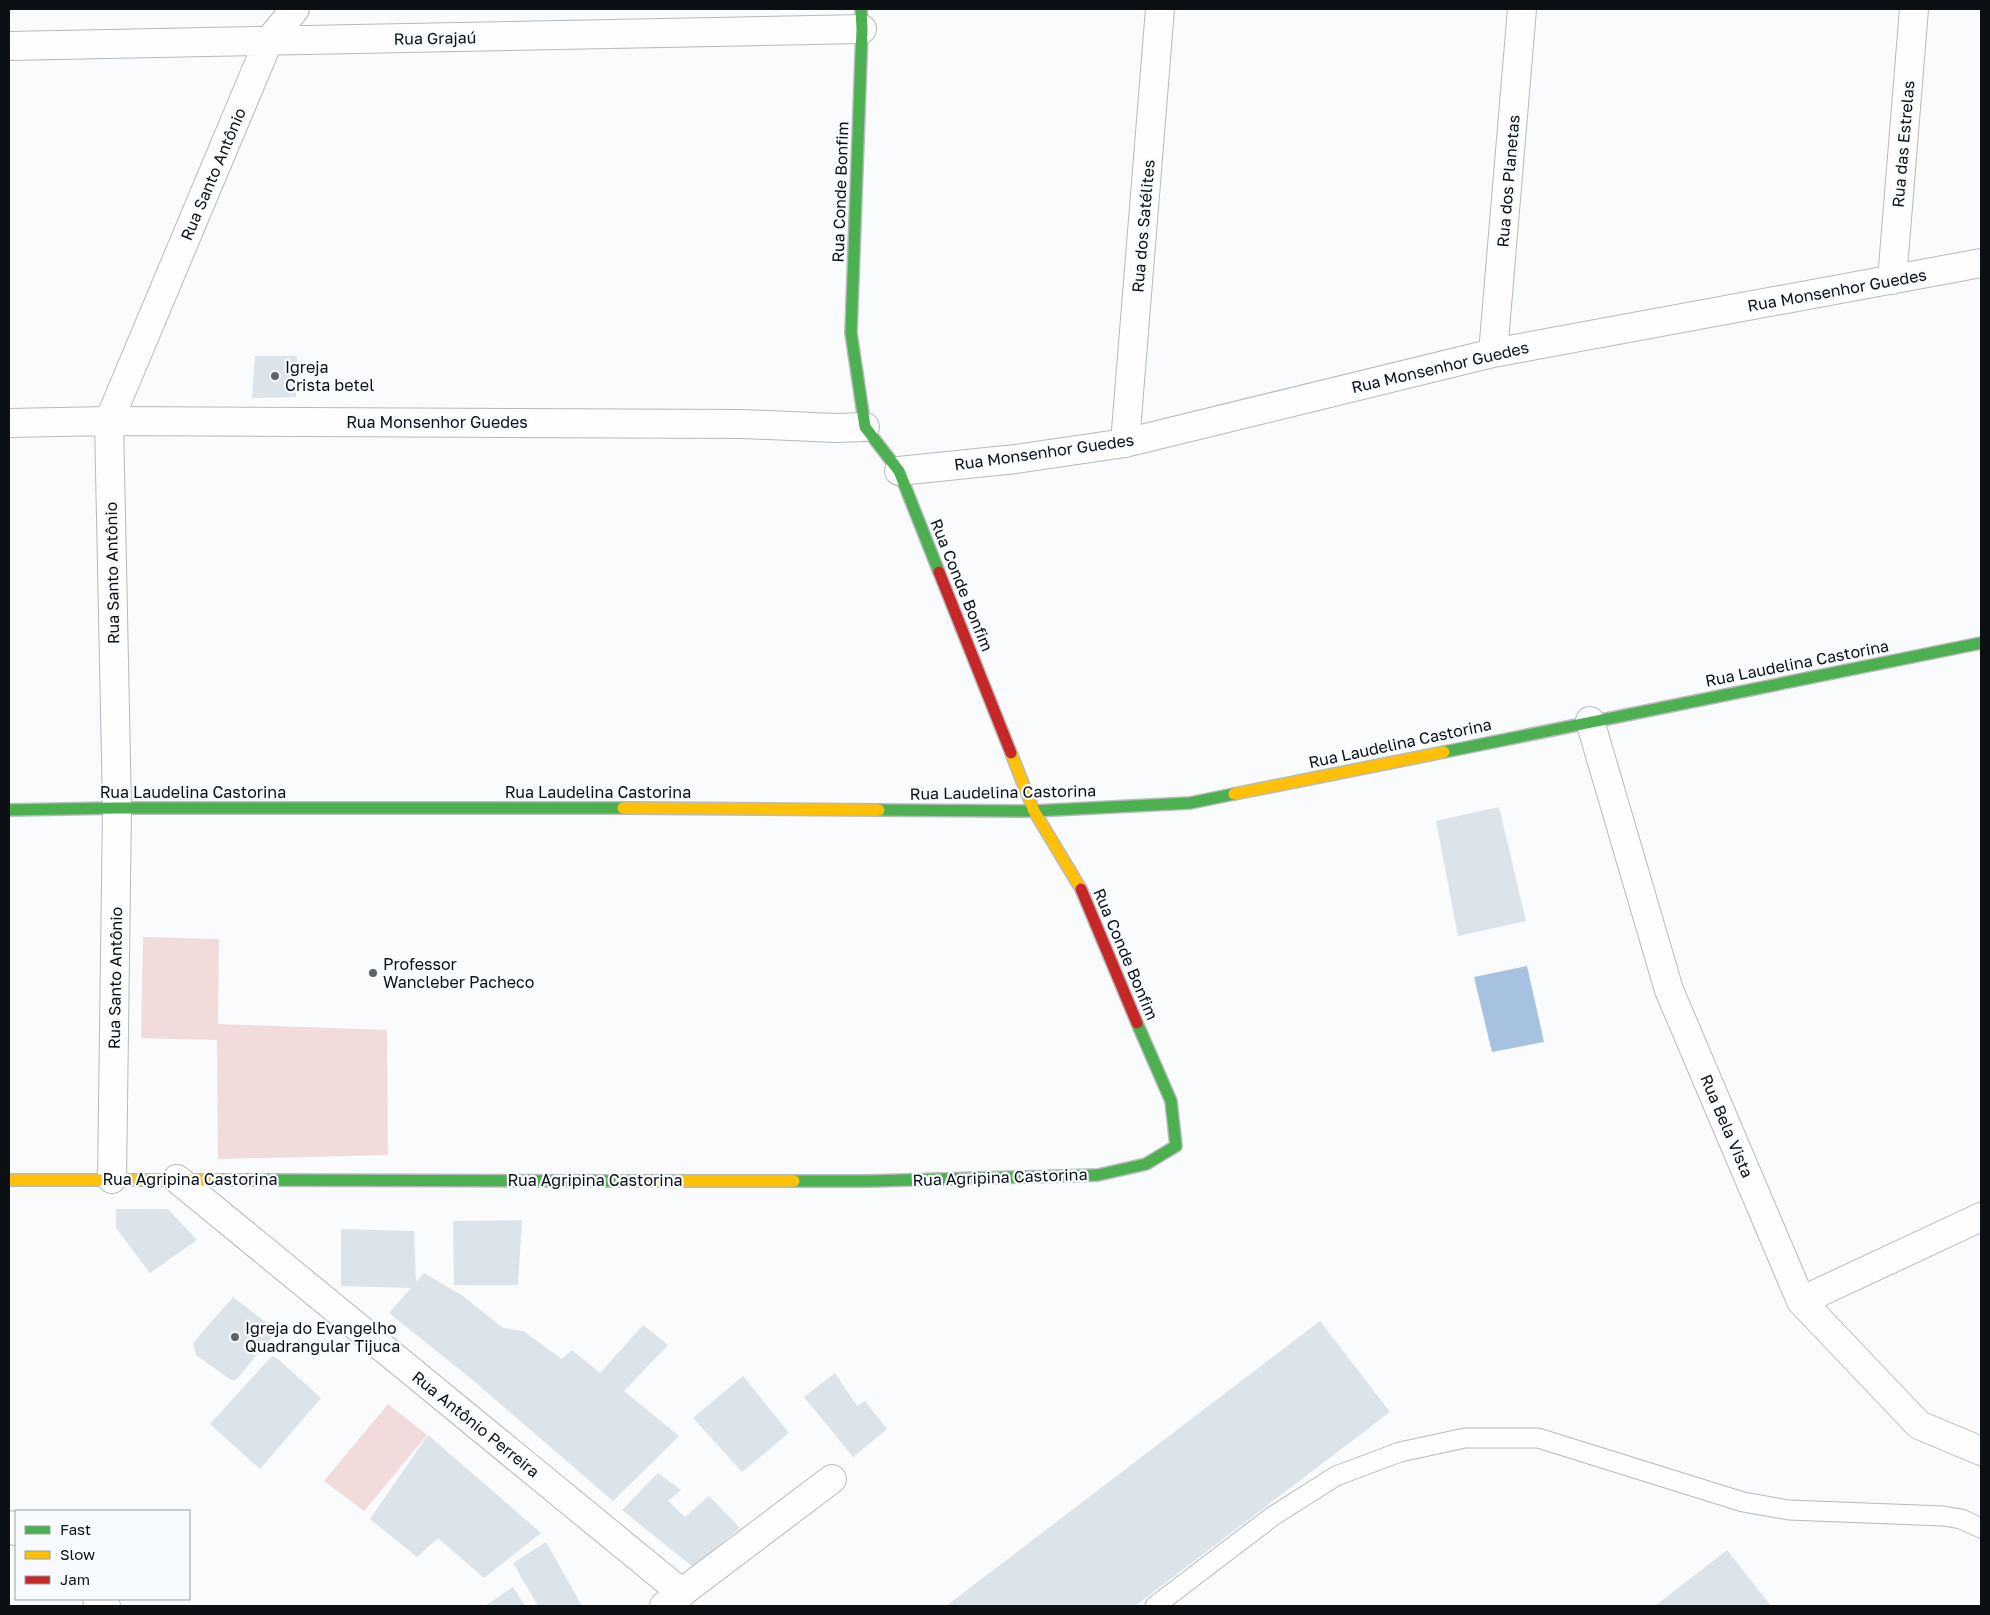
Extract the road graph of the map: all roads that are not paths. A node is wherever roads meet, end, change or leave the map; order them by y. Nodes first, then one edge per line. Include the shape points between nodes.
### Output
1 (295, 9) edge
2 (1160, 9) edge
3 (1522, 9) edge
4 (1914, 9) edge
5 (862, 19) edge
6 (268, 42) junction
7 (9, 46) edge
8 (1981, 263) edge
9 (1892, 280) junction
10 (1493, 353) junction
11 (109, 421) junction
12 (9, 423) edge
13 (865, 427) junction
14 (1126, 443) junction
15 (899, 471) junction
16 (1981, 643) edge
17 (1590, 722) junction
18 (117, 808) junction
19 (9, 810) edge
20 (1034, 811) junction
21 (1176, 1146) joint
22 (112, 1179) junction
23 (176, 1179) junction
24 (9, 1180) edge
25 (1981, 1218) edge
26 (1801, 1301) junction
27 (1981, 1451) edge
28 (832, 1479) dead end
29 (1981, 1528) edge
30 (673, 1600) edge
31 (1155, 1606) edge

1 - 6 street, Rua Santo Antônio
2 - 14 street, Rua dos Satélites
3 - 10 street, Rua dos Planetas
4 - 9 street, Rua das Estrelas
5 - 6 street, Rua Grajaú
5 - 13 street, Rua Conde Bonfim via 851,333
6 - 7 street, Rua Grajaú
6 - 11 street, Rua Santo Antônio
8 - 9 street, Rua Monsenhor Guedes
9 - 10 street, Rua Monsenhor Guedes
10 - 14 street, Rua Monsenhor Guedes
11 - 12 street, Rua Monsenhor Guedes
11 - 13 street, Rua Monsenhor Guedes
11 - 18 street, Rua Santo Antônio
13 - 15 street, Rua Conde Bonfim
14 - 15 street, Rua Monsenhor Guedes
15 - 20 street, Rua Conde Bonfim
16 - 17 street, Rua Laudelina Castorina
17 - 20 street, Rua Laudelina Castorina via 1190,803
17 - 26 street, Rua Bela Vista via 1669,990
18 - 19 street, Rua Laudelina Castorina
18 - 20 street, Rua Laudelina Castorina
18 - 22 street, Rua Santo Antônio
20 - 21 street, Rua Conde Bonfim via 1081,888 1171,1101
21 - 23 street, Rua Agripina Castorina via 1146,1164 1098,1174 869,1181
22 - 23 street, Rua Agripina Castorina
22 - 24 street, Rua Agripina Castorina
23 - 30 street, Rua Antônio Perreira
25 - 26 street
26 - 27 street, Rua Bela Vista via 1919,1424
28 - 30 street
29 - 31 lane via 1943,1516 1780,1509 1743,1502 1538,1438 1465,1438 1400,1452 1336,1476 1273,1516

